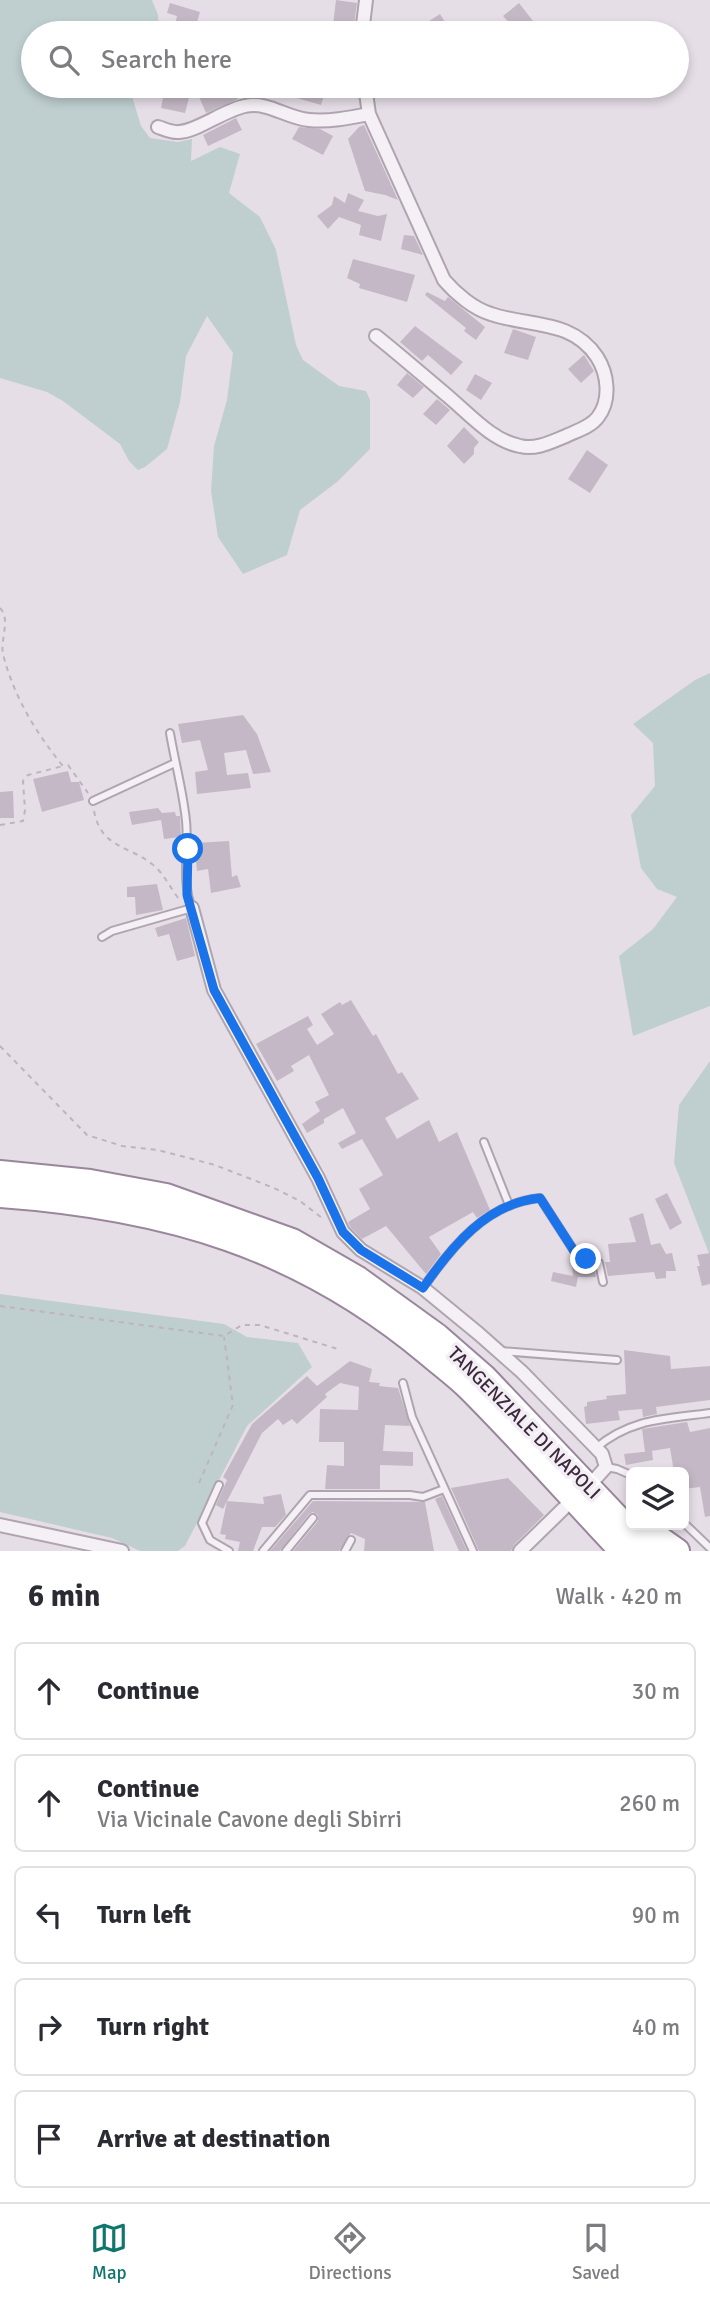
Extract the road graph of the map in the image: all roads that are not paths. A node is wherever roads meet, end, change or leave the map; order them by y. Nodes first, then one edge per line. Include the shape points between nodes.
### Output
1 (366, 0) edge
2 (363, 21) edge
3 (367, 98) edge
4 (369, 114) junction
5 (158, 127) dead end
6 (376, 336) dead end
7 (170, 733) dead end
8 (175, 763) junction
9 (93, 801) road end
10 (192, 908) junction
11 (102, 937) dead end
12 (484, 1142) dead end
13 (0, 1173) edge
14 (0, 1195) edge
15 (509, 1205) junction
16 (603, 1282) dead end
17 (423, 1288) junction
18 (498, 1351) junction
19 (617, 1360) dead end
20 (403, 1383) dead end
21 (710, 1413) edge
22 (596, 1448) junction
23 (626, 1473) edge
24 (600, 1480) junction
25 (219, 1485) dead end
26 (444, 1489) junction
27 (565, 1508) dead end
28 (626, 1513) edge
29 (313, 1518) dead end
30 (0, 1525) edge
31 (689, 1528) edge
32 (647, 1530) edge
33 (351, 1540) dead end
34 (710, 1548) edge
35 (122, 1551) edge
36 (229, 1551) edge
37 (263, 1551) edge
38 (286, 1551) edge
39 (345, 1551) edge
40 (473, 1551) edge
41 (520, 1551) edge
42 (622, 1551) edge
43 (649, 1551) edge
44 (677, 1551) edge

1 - 2 street
3 - 4 street
4 - 5 street via 309,120 254,105 179,132
4 - 6 street via 444,280 480,310 556,327 582,340 602,366 605,400 593,423 532,448 512,444 491,432
7 - 8 lane
8 - 9 lane
8 - 10 lane via 184,801 187,895
10 - 11 lane
10 - 17 street via 214,990 343,1232 361,1250
12 - 15 lane
13 - 24 highway, TANGENZIALE DI NAPOLI via 166,1196 292,1241 358,1279 437,1336
14 - 42 highway, TANGENZIALE DI NAPOLI via 86,1203 176,1222 220,1234 302,1269 404,1333 468,1387
15 - 16 lane via 540,1198 578,1257 599,1263
15 - 17 lane via 459,1242
17 - 18 street
18 - 19 lane
18 - 22 street
20 - 26 lane via 412,1417
21 - 22 lane via 640,1422 614,1433
22 - 24 street via 605,1460
23 - 24 lane via 617,1469
24 - 28 highway
24 - 43 highway, TANGENZIALE DI NAPOLI
25 - 36 lane via 202,1523 210,1540
26 - 37 lane via 423,1497 310,1495
26 - 40 lane
27 - 41 street
29 - 38 lane
30 - 35 street
31 - 34 lane
32 - 44 highway
33 - 39 lane

